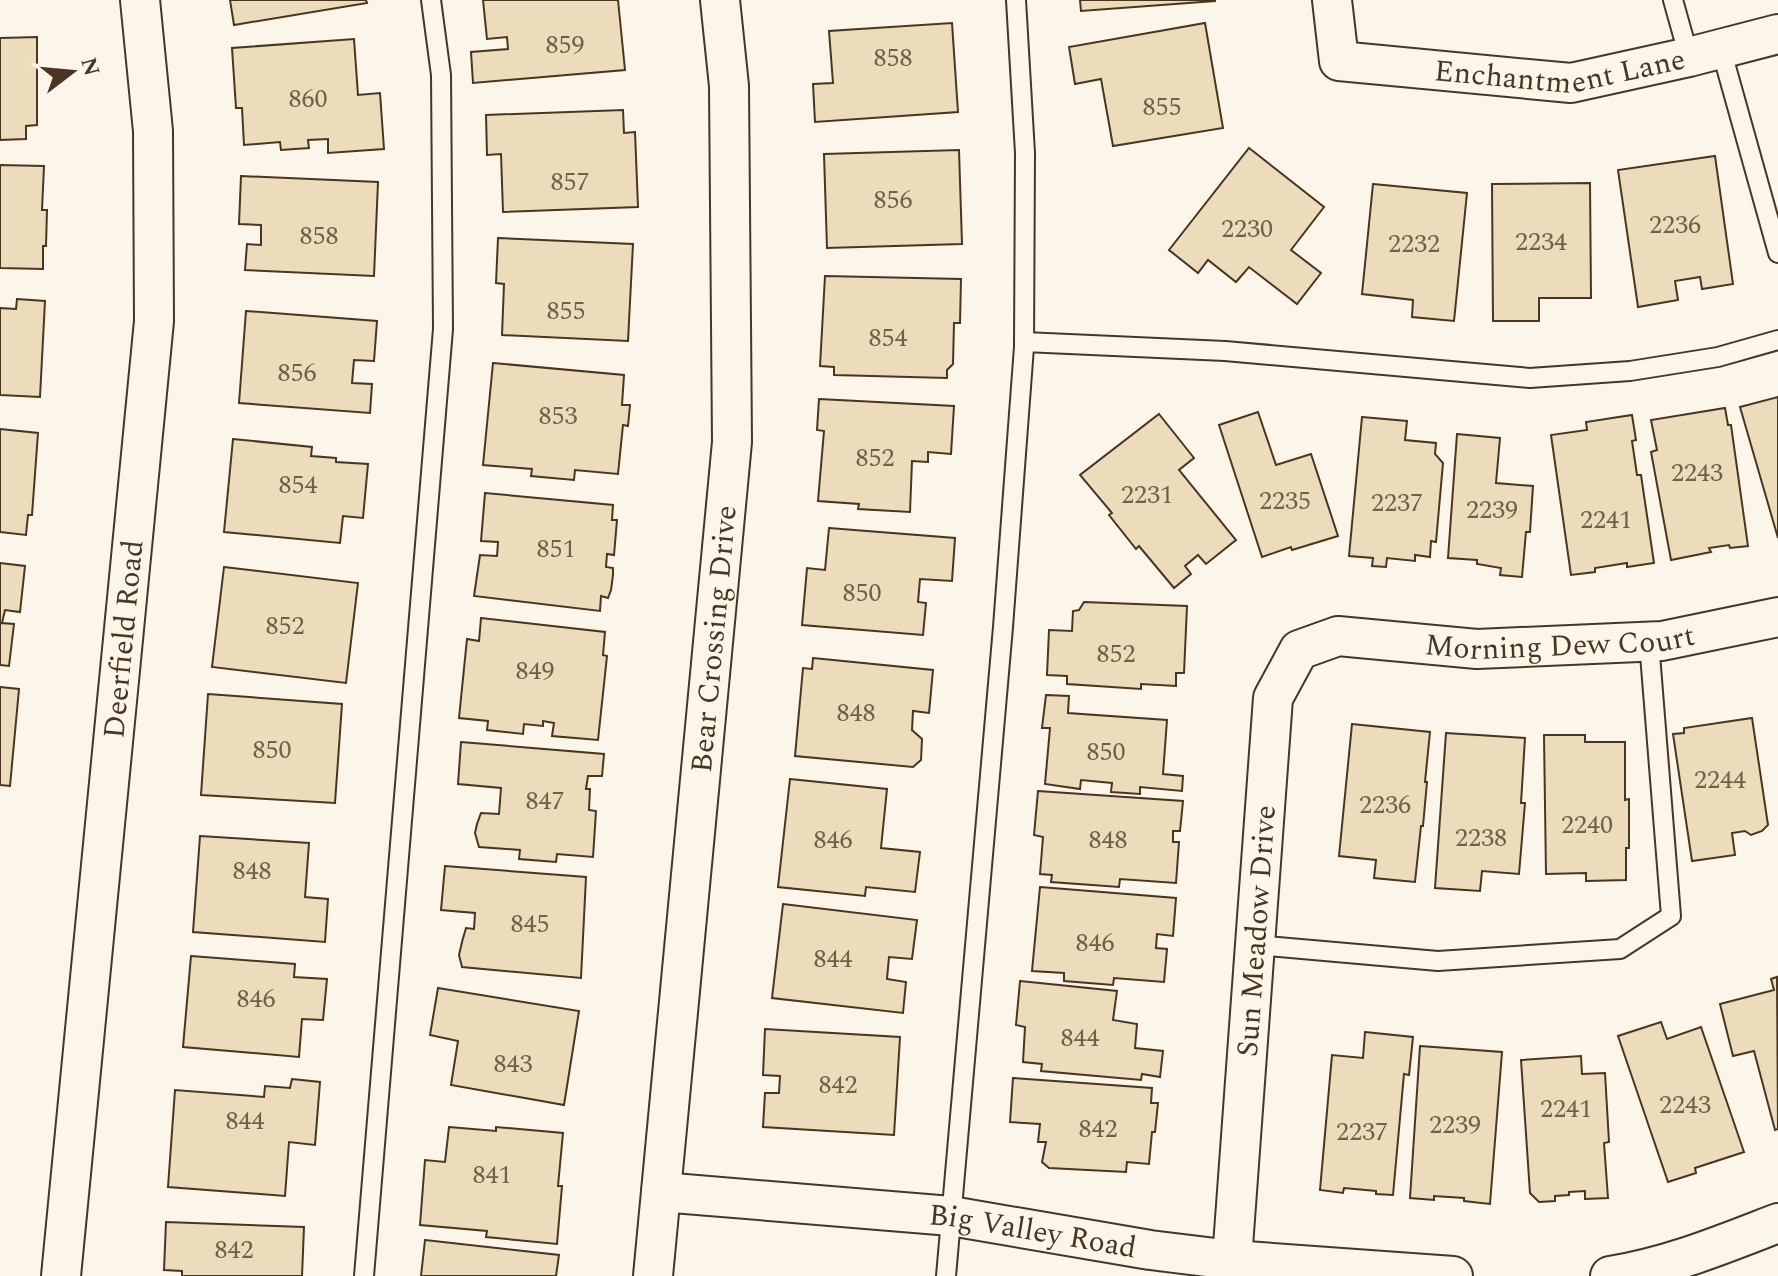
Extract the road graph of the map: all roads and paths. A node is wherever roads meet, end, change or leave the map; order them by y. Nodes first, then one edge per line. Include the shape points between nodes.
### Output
1 (140, 0) edge
2 (431, 0) edge
3 (720, 0) edge
4 (1016, 0) edge
5 (1332, 0) edge
6 (1673, 0) edge
7 (1778, 34) edge
8 (1705, 53) junction
9 (1778, 253) edge
10 (1778, 340) edge
11 (1024, 342) junction
12 (1778, 617) edge
13 (1338, 636) joint
14 (1649, 642) junction
15 (1255, 945) junction
16 (661, 1192) junction
17 (951, 1216) junction
18 (1778, 1223) edge
19 (1232, 1260) junction
20 (1693, 1267) edge
21 (61, 1276) edge
22 (364, 1276) edge
23 (653, 1276) edge
24 (946, 1276) edge
25 (1453, 1276) edge
26 (1610, 1276) edge

1 - 21 street, Deerfield Road via 153,131 154,321
2 - 22 lane via 441,75 443,329
3 - 16 street, Bear Crossing Drive via 729,86 732,442
4 - 11 lane via 1025,153
5 - 8 street, Enchantment Lane via 1339,61 1571,83
6 - 8 lane
7 - 8 street, Enchantment Lane
8 - 9 lane
10 - 11 lane via 1689,362 1530,378 1225,351
11 - 17 lane
12 - 14 street, Morning Dew Court
13 - 14 street, Morning Dew Court via 1477,649
13 - 15 street, Sun Meadow Drive via 1299,650 1273,698
14 - 15 lane via 1671,916 1620,949 1438,961
15 - 19 street, Sun Meadow Drive
16 - 17 street, Big Valley Road
16 - 23 street, Bear Crossing Drive
17 - 19 street, Big Valley Road
17 - 24 lane
18 - 20 street
19 - 25 street, Big Valley Road
20 - 26 street via 1663,1266

